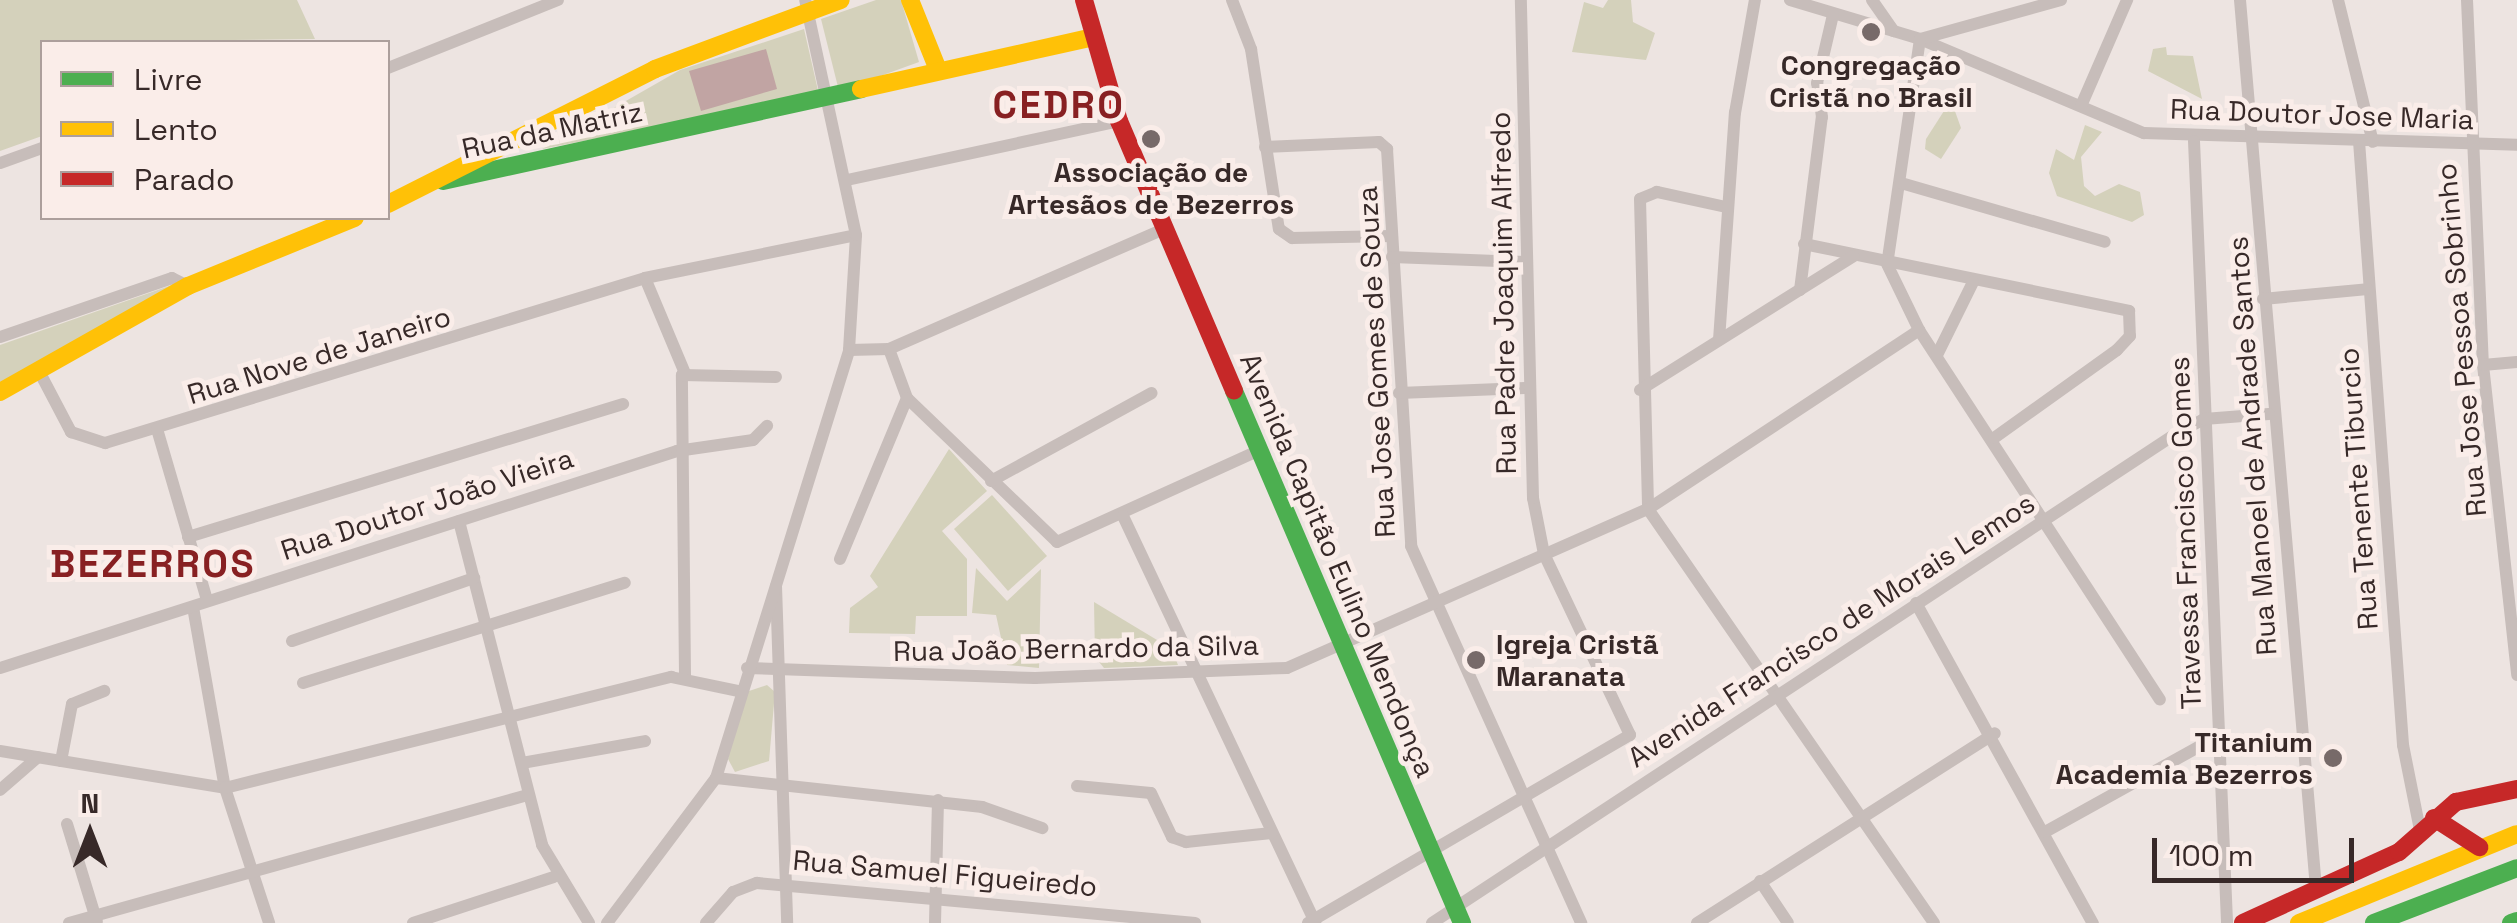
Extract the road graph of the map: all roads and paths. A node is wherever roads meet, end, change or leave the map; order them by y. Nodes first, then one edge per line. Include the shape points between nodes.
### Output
1 (558, 0) edge
2 (842, 0) edge
3 (910, 0) edge
4 (1084, 0) edge
5 (1232, 0) edge
6 (1521, 0) edge
7 (1755, 0) edge
8 (1790, 0) edge
9 (1872, 0) edge
10 (2059, 0) edge
11 (2126, 0) edge
12 (2240, 0) edge
13 (2338, 0) edge
14 (2468, 0) edge
15 (807, 6) edge
16 (1832, 15) junction
17 (1894, 32) junction
18 (1094, 37) junction
19 (1920, 39) junction
20 (390, 67) edge
21 (936, 67) junction
22 (830, 99) junction
23 (2082, 106) junction
24 (1118, 121) junction
25 (2194, 141) junction
26 (2258, 142) junction
27 (2366, 142) junction
28 (2470, 144) junction
29 (2517, 145) edge
30 (1265, 148) junction
31 (40, 149) edge
32 (0, 162) edge
33 (847, 180) junction
34 (444, 181) junction
35 (1902, 183) junction
36 (390, 203) edge
37 (1726, 207) junction
38 (349, 220) edge
39 (1164, 229) junction
40 (856, 235) junction
41 (1391, 236) junction
42 (2105, 242) dead end
43 (1804, 244) junction
44 (1854, 256) junction
45 (1392, 257) junction
46 (1524, 262) junction
47 (1887, 264) junction
48 (645, 278) junction
49 (1973, 282) junction
50 (188, 286) junction
51 (2368, 289) junction
52 (1800, 290) junction
53 (2263, 298) junction
54 (1920, 330) junction
55 (0, 338) edge
56 (1719, 340) junction
57 (889, 349) junction
58 (849, 350) junction
59 (1937, 355) junction
60 (2517, 362) edge
61 (2483, 365) junction
62 (684, 372) junction
63 (40, 373) junction
64 (776, 377) dead end
65 (1525, 388) junction
66 (1640, 390) junction
67 (0, 392) edge
68 (1399, 393) junction
69 (1152, 394) dead end
70 (907, 398) junction
71 (622, 404) dead end
72 (2269, 414) junction
73 (2204, 419) junction
74 (767, 426) dead end
75 (158, 429) junction
76 (1994, 438) junction
77 (677, 451) junction
78 (1255, 452) junction
79 (991, 481) junction
80 (1648, 509) junction
81 (1124, 516) junction
82 (2046, 519) junction
83 (459, 521) junction
84 (188, 537) junction
85 (1544, 554) junction
86 (840, 559) dead end
87 (474, 578) junction
88 (776, 580) junction
89 (625, 583) dead end
90 (207, 600) junction
91 (1916, 603) junction
92 (1437, 606) junction
93 (193, 607) junction
94 (487, 625) junction
95 (292, 641) dead end
96 (1342, 644) junction
97 (0, 668) edge
98 (746, 668) junction
99 (782, 672) junction
100 (684, 675) junction
101 (2517, 675) edge
102 (1198, 676) junction
103 (303, 682) dead end
104 (104, 691) dead end
105 (738, 691) junction
106 (1778, 692) junction
107 (2160, 699) dead end
108 (511, 722) junction
109 (1995, 734) junction
110 (2218, 736) junction
111 (645, 741) dead end
112 (0, 751) edge
113 (38, 758) junction
114 (62, 761) junction
115 (522, 762) junction
116 (716, 778) junction
117 (780, 786) junction
118 (1078, 786) dead end
119 (225, 788) junction
120 (2517, 789) edge
121 (0, 790) edge
122 (528, 795) junction
123 (938, 800) junction
124 (1524, 800) junction
125 (1865, 816) junction
126 (67, 824) dead end
127 (2427, 824) junction
128 (1042, 828) dead end
129 (2045, 832) junction
130 (1272, 833) junction
131 (2517, 834) edge
132 (1548, 847) junction
133 (2479, 847) junction
134 (1432, 853) junction
135 (2517, 868) edge
136 (248, 870) junction
137 (554, 878) junction
138 (1760, 881) junction
139 (780, 886) junction
140 (2316, 888) junction
141 (936, 894) junction
142 (1459, 915) edge
143 (96, 919) edge
144 (1312, 922) edge
145 (70, 923) edge
146 (270, 923) edge
147 (413, 923) edge
148 (588, 923) edge
149 (607, 923) edge
150 (706, 923) edge
151 (787, 923) edge
152 (934, 923) edge
153 (1195, 923) edge
154 (1432, 923) edge
155 (1582, 923) edge
156 (1697, 923) edge
157 (1788, 923) edge
158 (1934, 923) edge
159 (2093, 923) edge
160 (2227, 923) edge
161 (2243, 923) edge
162 (2298, 923) edge
163 (2374, 923) edge

1 - 20 street
2 - 15 main road, Rua da Matriz
3 - 21 main road
4 - 18 main road, Avenida Capitão Eulino Mendonça
5 - 30 street via 1251,49
6 - 46 street, Rua Padre Joaquim Alfredo
7 - 37 street
8 - 16 street, Rua Doutor Jose Maria
9 - 17 street
10 - 19 street
11 - 23 street
12 - 26 street, Rua Manoel de Andrade Santos
13 - 27 street, Rua Tenente Tiburcio
14 - 28 street, Rua Jose Pessoa Sobrinho
15 - 22 street
15 - 34 main road, Rua da Matriz via 654,70
16 - 17 street, Rua Doutor Jose Maria
16 - 43 street via 1818,75 1822,118
17 - 19 street, Rua Doutor Jose Maria
18 - 21 main road, Rua da Matriz
18 - 24 main road, Avenida Capitão Eulino Mendonça
19 - 23 street, Rua Doutor Jose Maria
19 - 35 street
21 - 22 main road, Rua da Matriz
22 - 33 street
22 - 34 main road, Rua da Matriz
23 - 25 street, Rua Doutor Jose Maria
24 - 33 street
24 - 39 main road, Avenida Capitão Eulino Mendonça
25 - 26 street, Rua Doutor Jose Maria
25 - 73 street, Travessa Francisco Gomes
26 - 27 street, Rua Doutor Jose Maria
26 - 53 street, Rua Manoel de Andrade Santos
27 - 28 street, Rua Doutor Jose Maria
27 - 51 street, Rua Tenente Tiburcio
28 - 29 street, Rua Doutor Jose Maria
28 - 61 street, Rua Jose Pessoa Sobrinho
30 - 41 street via 1286,235
30 - 41 street, Rua Jose Gomes de Souza via 1364,142 1387,149
31 - 32 street
33 - 40 street
34 - 36 main road
35 - 42 street
35 - 47 street
37 - 56 street
37 - 66 street via 1649,193 1637,233
38 - 50 main road
39 - 57 street
39 - 78 main road, Avenida Capitão Eulino Mendonça
40 - 48 street, Rua Nove de Janeiro
40 - 58 street
41 - 45 street, Rua Jose Gomes de Souza
43 - 44 street
43 - 52 street
44 - 47 street
44 - 52 street
45 - 46 street
45 - 68 street, Rua Jose Gomes de Souza
46 - 65 street, Rua Padre Joaquim Alfredo
47 - 49 street
47 - 54 street
48 - 62 street
48 - 75 street, Rua Nove de Janeiro
49 - 59 street
49 - 76 street via 2119,307 2132,316 2125,343
50 - 55 street via 172,278
50 - 63 main road
51 - 53 street
51 - 127 street, Rua Tenente Tiburcio via 2403,745
52 - 56 street
53 - 72 street, Rua Manoel de Andrade Santos
54 - 59 street
54 - 80 street, Rua João Bernardo da Silva
56 - 66 street
57 - 58 street
57 - 70 street
58 - 88 street
59 - 76 street
60 - 61 street
61 - 101 street, Rua Jose Pessoa Sobrinho
62 - 64 street
62 - 77 street
63 - 67 main road
63 - 75 street, Rua Nove de Janeiro via 71,432 92,442
65 - 68 street
65 - 85 street, Rua Padre Joaquim Alfredo
66 - 80 street
68 - 92 street, Rua Jose Gomes de Souza via 1406,526
69 - 79 street
70 - 79 street
70 - 86 street
71 - 84 street
72 - 73 street, Avenida Francisco de Morais Lemos
72 - 140 street, Rua Manoel de Andrade Santos
73 - 82 street, Avenida Francisco de Morais Lemos
73 - 110 street, Travessa Francisco Gomes
74 - 77 street, Rua Doutor João Vieira via 753,440
75 - 84 street
76 - 82 street
77 - 83 street, Rua Doutor João Vieira
77 - 100 street
78 - 81 street
78 - 96 main road, Avenida Capitão Eulino Mendonça
79 - 81 street via 1057,542
80 - 85 street, Rua João Bernardo da Silva
80 - 106 street
81 - 102 street
82 - 91 street, Avenida Francisco de Morais Lemos
82 - 107 street
83 - 87 street
83 - 90 street, Rua Doutor João Vieira
84 - 90 street
85 - 92 street, Rua João Bernardo da Silva
85 - 124 street, Rua Padre Joaquim Alfredo via 1625,710 1626,740
87 - 94 street
87 - 95 street
88 - 98 street
88 - 99 street
89 - 94 street
90 - 93 street, Rua Doutor João Vieira
91 - 106 street, Avenida Francisco de Morais Lemos
91 - 109 street
92 - 96 street, Rua João Bernardo da Silva
92 - 124 street, Rua Jose Gomes de Souza
93 - 97 street, Rua Doutor João Vieira
93 - 119 street
94 - 103 street
94 - 108 street
96 - 102 street, Rua João Bernardo da Silva via 1274,671
96 - 134 main road, Avenida Capitão Eulino Mendonça
98 - 99 street, Rua João Bernardo da Silva
98 - 105 street
99 - 102 street, Rua João Bernardo da Silva
99 - 117 street
100 - 105 street
100 - 108 street
102 - 130 street
104 - 114 street via 72,704
105 - 116 street
106 - 125 street
106 - 132 street, Avenida Francisco de Morais Lemos
108 - 115 street
108 - 119 street
109 - 125 street
109 - 129 street
110 - 129 street
110 - 160 street, Travessa Francisco Gomes
111 - 115 street
112 - 113 street
113 - 114 street
113 - 121 street
114 - 119 street
115 - 122 street
116 - 117 street
116 - 149 street
117 - 123 street
117 - 139 street
118 - 130 street via 1150,793 1172,838 1186,842
119 - 136 street
120 - 127 main road via 2478,794
122 - 136 street
122 - 137 street
123 - 128 street
123 - 141 street
124 - 132 street, Rua Jose Gomes de Souza
124 - 134 street
125 - 138 street
125 - 158 street
126 - 143 street
127 - 133 main road
127 - 140 main road via 2399,852
129 - 159 street
130 - 144 street
131 - 133 main road
132 - 142 street, Avenida Francisco de Morais Lemos
132 - 155 street, Rua Jose Gomes de Souza
133 - 162 main road
134 - 142 main road, Avenida Capitão Eulino Mendonça
134 - 144 street
135 - 163 main road
136 - 143 street
136 - 146 street
137 - 147 street
137 - 148 street
138 - 156 street
138 - 157 street
139 - 141 street, Rua Samuel Figueiredo
139 - 150 street, Rua Samuel Figueiredo via 744,884
139 - 151 street
140 - 161 main road
141 - 152 street
141 - 153 street, Rua Samuel Figueiredo
142 - 154 street, Avenida Francisco de Morais Lemos
143 - 145 street

